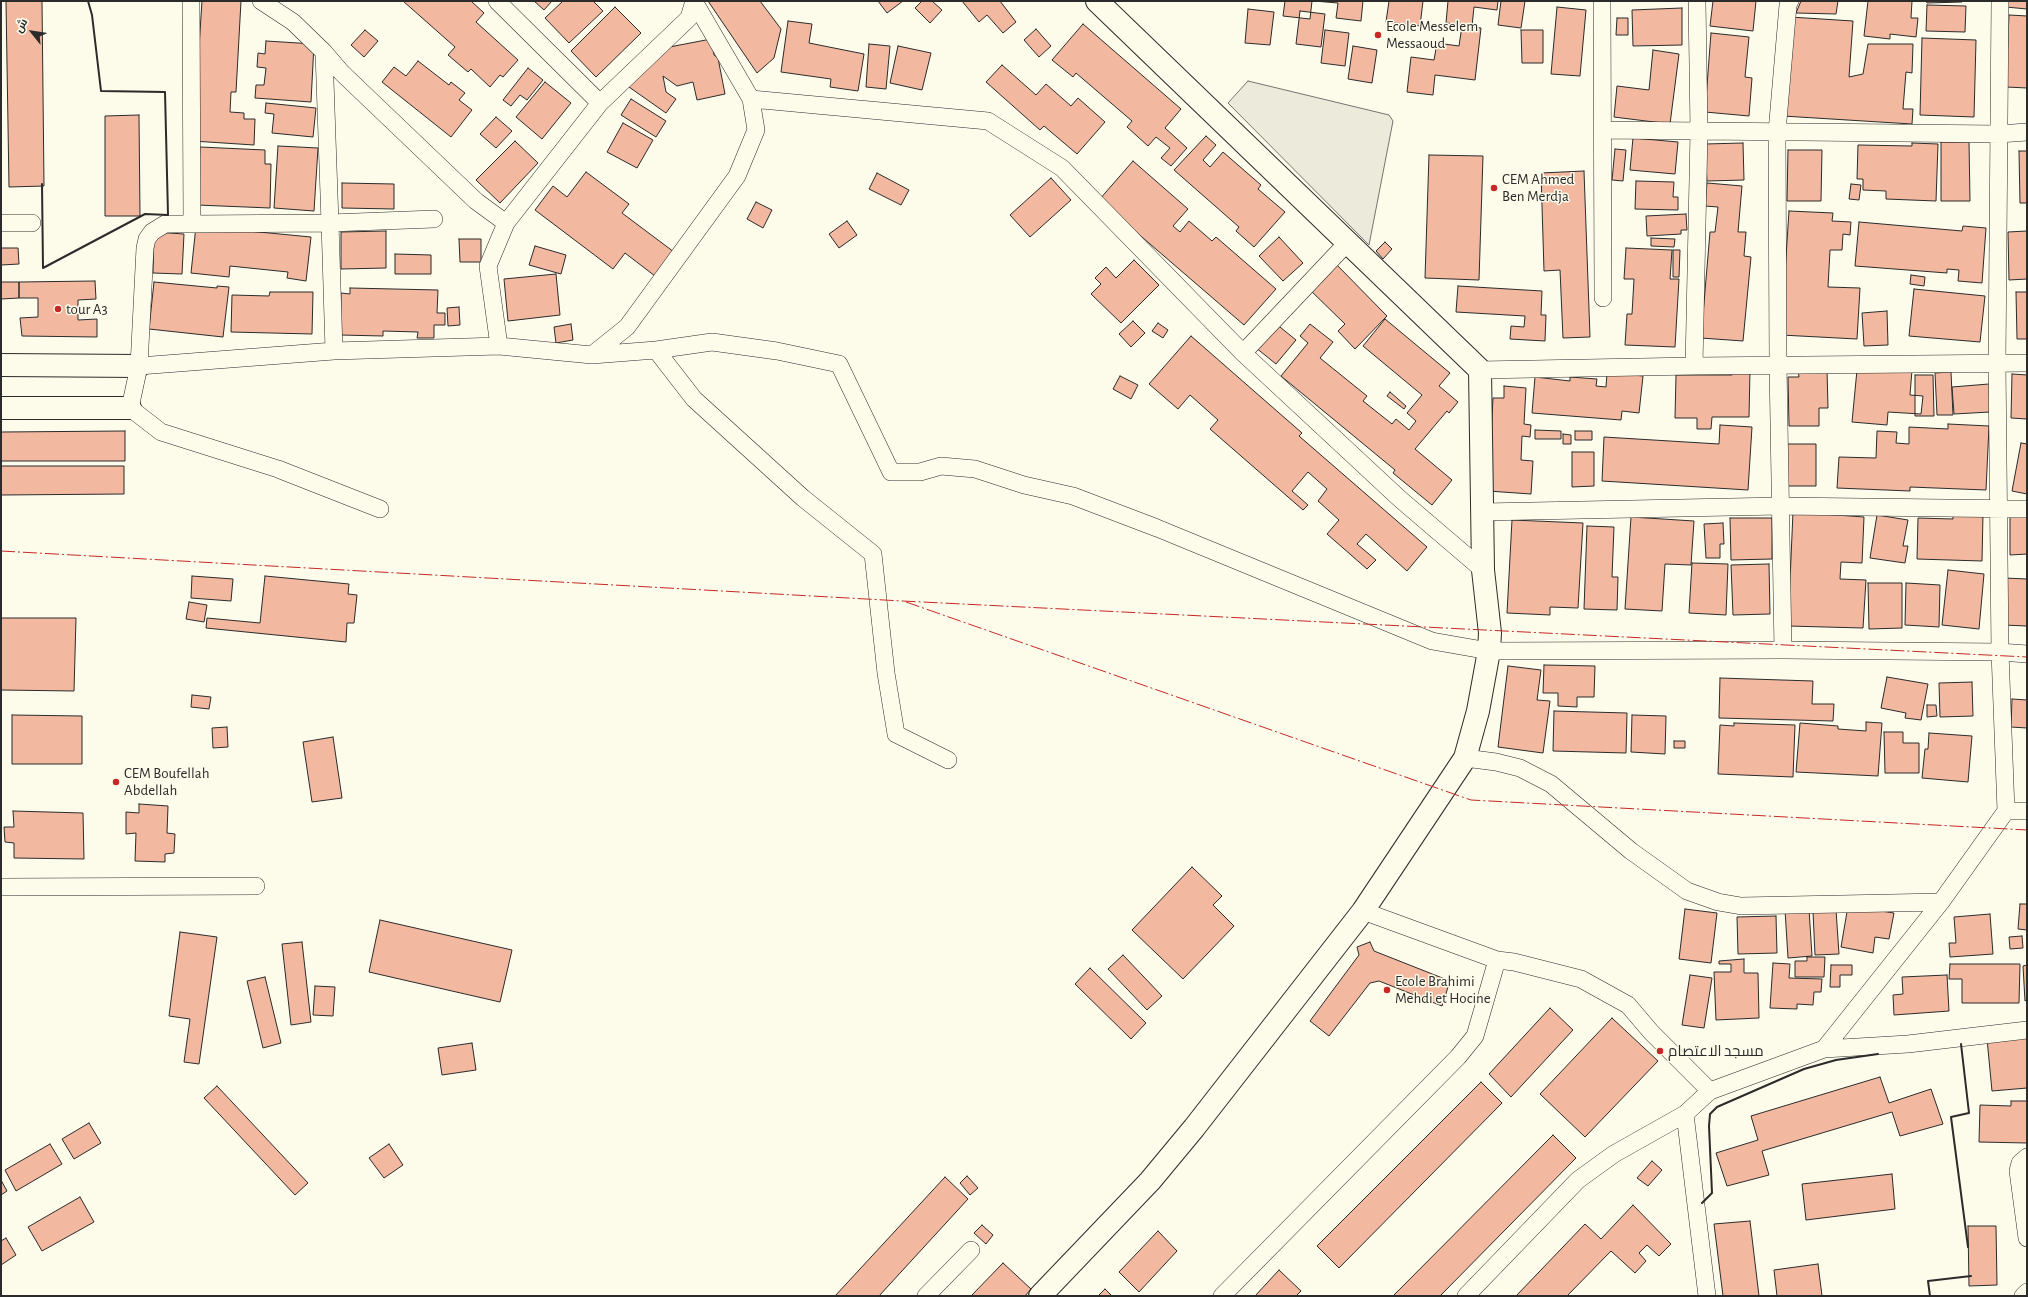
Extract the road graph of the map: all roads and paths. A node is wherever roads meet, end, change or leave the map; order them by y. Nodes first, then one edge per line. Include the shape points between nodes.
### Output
1 (191, 1) edge
2 (261, 1) edge
3 (497, 1) edge
4 (1097, 1) edge
5 (1602, 1) edge
6 (1697, 1) edge
7 (1790, 1) edge
8 (2000, 1) edge
9 (695, 2) edge
10 (324, 52) junction
11 (751, 99) junction
12 (600, 102) junction
13 (1603, 130) junction
14 (1698, 131) junction
15 (1777, 132) junction
16 (2027, 132) edge
17 (1999, 134) junction
18 (434, 219) dead end
19 (1, 223) edge
20 (32, 223) dead end
21 (330, 223) junction
22 (192, 224) junction
23 (506, 224) junction
24 (1347, 243) junction
25 (1603, 298) dead end
26 (499, 346) junction
27 (656, 350) junction
28 (334, 351) junction
29 (1243, 353) junction
30 (592, 355) junction
31 (1997, 363) junction
32 (2027, 363) edge
33 (1, 365) edge
34 (139, 366) junction
35 (1694, 366) junction
36 (1778, 366) junction
37 (1480, 370) junction
38 (1, 408) edge
39 (130, 408) junction
40 (1780, 506) junction
41 (380, 509) dead end
42 (2027, 509) edge
43 (1998, 510) junction
44 (1483, 512) junction
45 (1483, 570) junction
46 (1783, 650) junction
47 (1490, 651) junction
48 (2000, 652) junction
49 (2027, 654) edge
50 (1465, 758) junction
51 (948, 760) dead end
52 (2006, 811) junction
53 (2027, 811) edge
54 (256, 886) dead end
55 (1, 888) edge
56 (1941, 902) junction
57 (1363, 910) junction
58 (1497, 960) junction
59 (2027, 1030) edge
60 (1824, 1049) junction
61 (1710, 1091) junction
62 (1685, 1114) junction
63 (2027, 1156) edge
64 (2027, 1238) edge
65 (970, 1250) dead end
66 (2027, 1292) edge
67 (926, 1296) edge
68 (1040, 1296) edge
69 (1222, 1296) edge
70 (1466, 1296) edge
71 (1707, 1296) edge
72 (2022, 1296) edge

1 - 22 street
2 - 10 street via 293,22
3 - 12 street
4 - 24 street
5 - 13 street
6 - 14 street
7 - 15 street
8 - 17 street
9 - 11 street
9 - 12 street via 689,18
10 - 21 street
10 - 23 street via 342,73 476,201
11 - 29 street via 988,120 1062,168
11 - 30 street via 756,130 737,176 627,327
12 - 23 street
13 - 14 street
13 - 25 street
14 - 15 street
14 - 35 street
15 - 17 street
15 - 36 street
16 - 17 street
17 - 31 street
18 - 21 street
19 - 20 street
21 - 22 street
21 - 28 street
22 - 34 street via 165,224 152,232 147,239
23 - 26 street via 488,266
24 - 29 street
24 - 37 street
26 - 28 street
26 - 30 street
27 - 30 street
27 - 47 street via 712,342 838,364 891,472 920,472 941,466 975,469 1024,485 1073,496 1432,641
27 - 51 street via 694,399 803,498 873,554 886,673 896,734
28 - 34 street
29 - 45 street via 1400,499
31 - 32 street
31 - 36 street
31 - 43 street
33 - 34 street
34 - 39 street
35 - 36 street
35 - 37 street
36 - 40 street
37 - 44 street
38 - 39 street
39 - 41 street via 161,432 278,469
40 - 43 street
40 - 44 street
40 - 46 street
42 - 43 street
43 - 48 street
44 - 45 street
45 - 47 street
46 - 47 street
46 - 48 street
47 - 50 street
48 - 49 street
48 - 52 street
50 - 56 street via 1520,768 1551,784 1631,851 1687,891 1718,902 1741,906
50 - 57 street
52 - 53 street
52 - 56 street
54 - 55 street
56 - 60 street
57 - 58 street
57 - 68 street via 1150,1181
58 - 61 street via 1581,979 1628,1005
58 - 69 street via 1475,1036 1458,1057
59 - 60 street via 1908,1044
60 - 61 street
61 - 62 street
62 - 70 street via 1614,1154 1578,1180
62 - 71 street
63 - 64 street via 2020,1163 2018,1172
65 - 67 street
66 - 72 street

